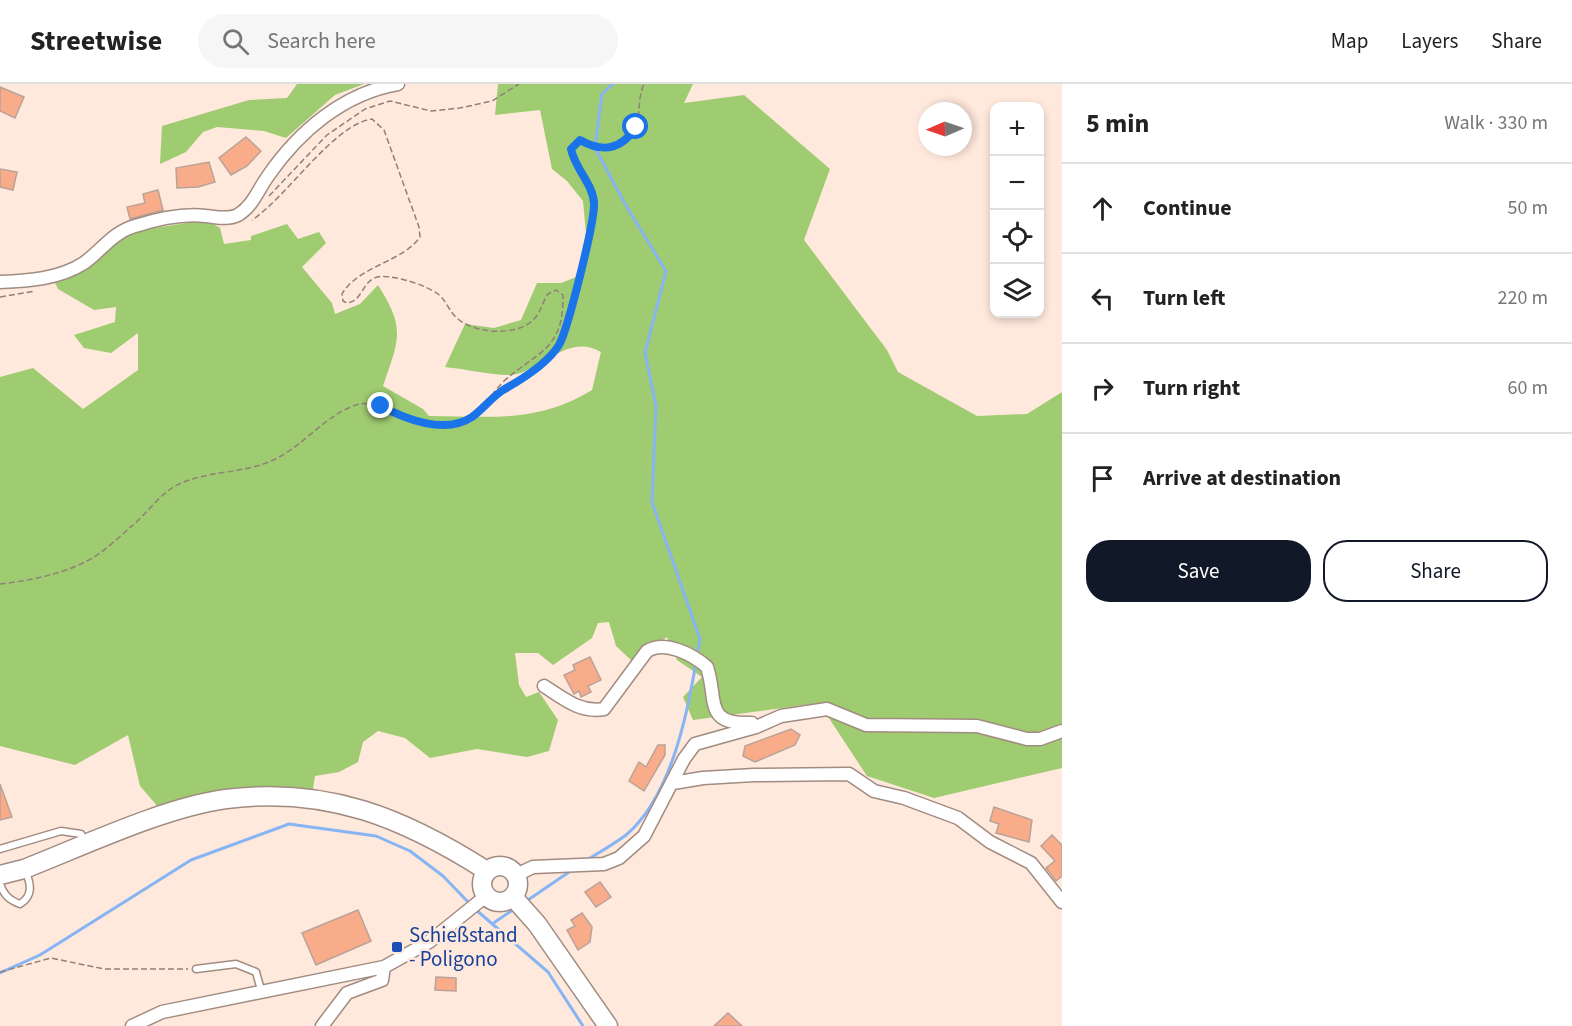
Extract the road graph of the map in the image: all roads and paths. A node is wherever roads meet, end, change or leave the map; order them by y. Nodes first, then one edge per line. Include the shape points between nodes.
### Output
1 (398, 84) edge
2 (519, 84) edge
3 (644, 84) edge
4 (266, 200) dead end
5 (243, 223) dead end
6 (0, 282) edge
7 (41, 289) dead end
8 (0, 297) edge
9 (485, 403) junction
10 (0, 584) edge
11 (544, 686) dead end
12 (756, 728) junction
13 (1062, 731) edge
14 (673, 783) junction
15 (87, 845) junction
16 (0, 849) edge
17 (24, 869) junction
18 (487, 871) junction
19 (516, 875) junction
20 (0, 884) edge
21 (1, 888) edge
22 (481, 899) junction
23 (1062, 902) edge
24 (518, 903) junction
25 (384, 967) junction
26 (196, 969) joint
27 (0, 972) edge
28 (261, 990) junction
29 (132, 1026) edge
30 (322, 1026) edge
31 (608, 1026) edge

1 - 6 street via 355,95 313,126 284,155 250,206 236,216 192,214 133,226 71,270 56,276
2 - 4 path via 492,101 460,108 431,111 390,101 365,109 327,135
3 - 9 path via 631,136 611,149 580,140 571,149 594,201 594,216 559,345 517,382
5 - 9 path via 260,214 342,133 361,122 375,120 384,130 420,237 348,284 343,301 354,300 373,278 389,277 434,292 468,326 506,331 529,324 548,294 556,290 563,295 564,315 549,347 507,379
7 - 8 path
9 - 10 path via 464,420 437,424 414,421 370,403 356,405 265,464 175,486 84,563 25,581
11 - 12 street via 576,707 604,709 647,651 665,645 707,667 711,698 723,720 752,723
12 - 13 street via 781,716 827,709 854,722 877,726 976,726 1027,739
12 - 14 street via 695,744
14 - 19 street via 644,836 628,852 604,864 533,867
14 - 23 street via 754,775 849,774 874,791 958,818 990,842 1031,862
15 - 16 lane via 81,834 61,831
15 - 17 main road
15 - 18 main road via 190,807 226,799 304,799 375,813 413,828
17 - 21 main road
17 - 21 lane via 31,892 28,899 20,904 10,901
18 - 19 main road via 502,866
18 - 22 main road
19 - 24 main road
20 - 21 lane
22 - 24 main road
22 - 25 street via 429,942
24 - 31 main road
25 - 28 street
25 - 30 street via 381,980 347,993
26 - 27 path via 104,969 51,958
26 - 28 lane via 236,964 256,972
28 - 29 street via 162,1012

